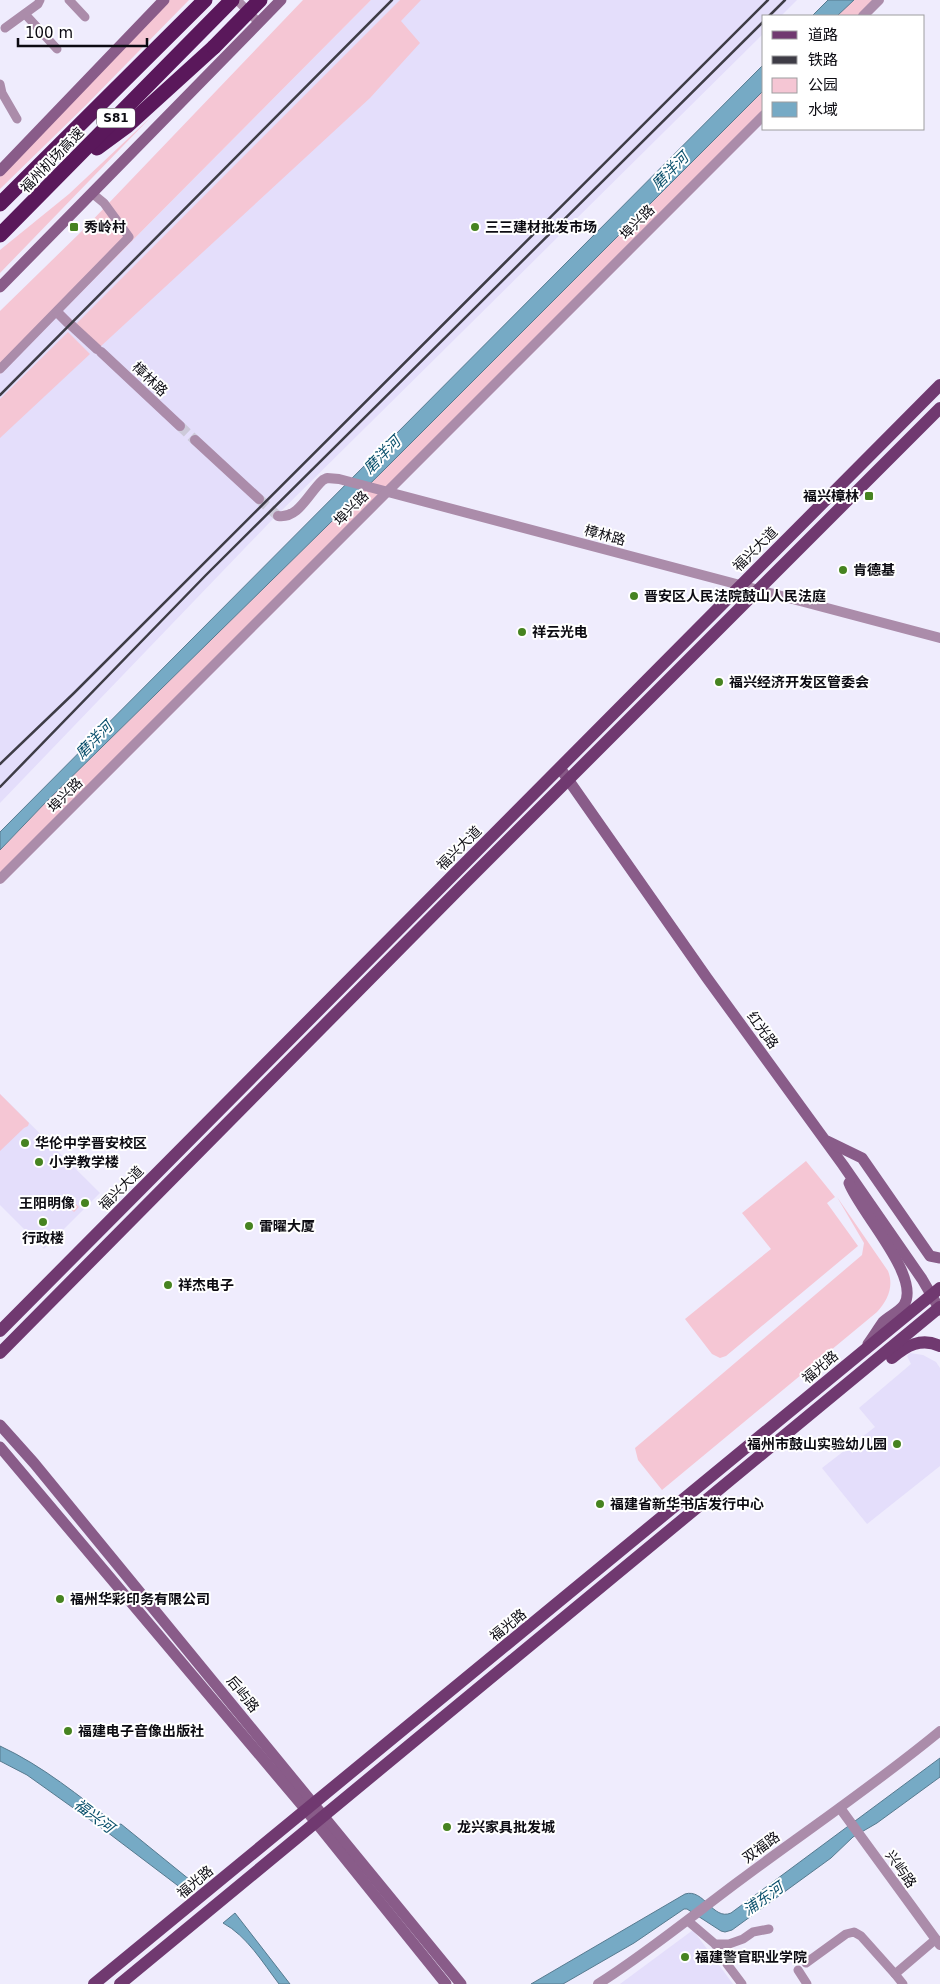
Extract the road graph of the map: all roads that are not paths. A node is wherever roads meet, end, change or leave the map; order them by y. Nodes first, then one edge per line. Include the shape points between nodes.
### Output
1 (40, 0) edge
2 (69, 0) edge
3 (164, 0) edge
4 (205, 0) edge
5 (232, 0) edge
6 (237, 0) edge
7 (260, 0) edge
8 (281, 0) edge
9 (880, 0) edge
10 (25, 14) junction
11 (864, 15) edge
12 (85, 17) dead end
13 (259, 23) junction
14 (5, 28) dead end
15 (57, 49) dead end
16 (0, 84) edge
17 (762, 117) edge
18 (17, 119) dead end
19 (65, 170) junction
20 (0, 171) edge
21 (92, 194) junction
22 (0, 204) edge
23 (0, 235) edge
24 (0, 286) edge
25 (57, 312) junction
26 (0, 369) edge
27 (940, 385) edge
28 (940, 408) edge
29 (180, 426) tunnel mouth
30 (195, 440) tunnel mouth
31 (388, 490) junction
32 (259, 499) tunnel mouth
33 (278, 516) dead end
34 (740, 585) junction
35 (757, 590) junction
36 (940, 638) edge
37 (560, 768) junction
38 (569, 780) junction
39 (0, 879) edge
40 (825, 1140) junction
41 (843, 1165) junction
42 (940, 1258) edge
43 (936, 1292) edge
44 (940, 1308) edge
45 (0, 1332) edge
46 (940, 1346) edge
47 (864, 1350) junction
48 (0, 1353) edge
49 (837, 1392) junction
50 (0, 1425) edge
51 (0, 1447) edge
52 (940, 1731) edge
53 (310, 1807) junction
54 (840, 1808) junction
55 (319, 1819) junction
56 (690, 1919) junction
57 (769, 1929) dead end
58 (938, 1942) edge
59 (715, 1944) junction
60 (806, 1963) dead end
61 (798, 1970) dead end
62 (895, 1974) junction
63 (94, 1984) edge
64 (120, 1984) edge
65 (446, 1984) edge
66 (461, 1984) edge
67 (598, 1984) edge
68 (742, 1984) edge
69 (808, 1984) edge
70 (903, 1984) edge

1 - 10 street
2 - 12 street
3 - 20 main road
4 - 22 highway, 福州机场高速 / S81
5 - 19 highway, 福州机场高速 / S81
6 - 13 street
7 - 19 highway, bridge via 127,126
8 - 13 main road
9 - 11 street
10 - 14 street
10 - 15 street
13 - 21 main road
16 - 18 street
17 - 31 street, 埠兴路
19 - 23 highway, 福州机场高速 / S81
21 - 24 main road
21 - 25 street via 104,202 129,238
25 - 26 street
25 - 29 street, 樟林路
27 - 34 main road, 福兴大道
28 - 35 main road
30 - 32 street
31 - 33 street, 樟林路 via 327,478 291,515
31 - 34 street, 樟林路
31 - 39 street, 埠兴路
34 - 35 street, 樟林路
34 - 37 main road, 福兴大道
35 - 36 street, 樟林路
35 - 38 main road
37 - 38 main road, 红光路
37 - 45 main road, 福兴大道
38 - 40 main road, 红光路
38 - 48 main road
40 - 41 main road, 红光路
40 - 42 main road via 862,1158 930,1256
41 - 43 main road, 红光路
41 - 47 main road via 851,1189 892,1250 908,1287 904,1304 883,1322
43 - 44 main road, 红光路
43 - 47 main road, 福光路
44 - 49 main road
46 - 49 main road via 928,1343 908,1345 874,1373
47 - 53 main road, 福光路
49 - 55 main road
50 - 53 main road, 后屿路
51 - 53 main road, 后屿路
52 - 54 street, 双福路
53 - 55 main road, 后屿路
53 - 63 main road, 福光路
54 - 56 street, 双福路
54 - 58 street, 兴屿路
55 - 64 main road
55 - 65 main road, 后屿路
55 - 66 main road, 后屿路
56 - 59 street
56 - 67 street, 双福路
57 - 59 street via 753,1932 729,1944
58 - 62 street
59 - 68 street
60 - 62 street via 854,1932 865,1939
61 - 69 street
62 - 70 street

